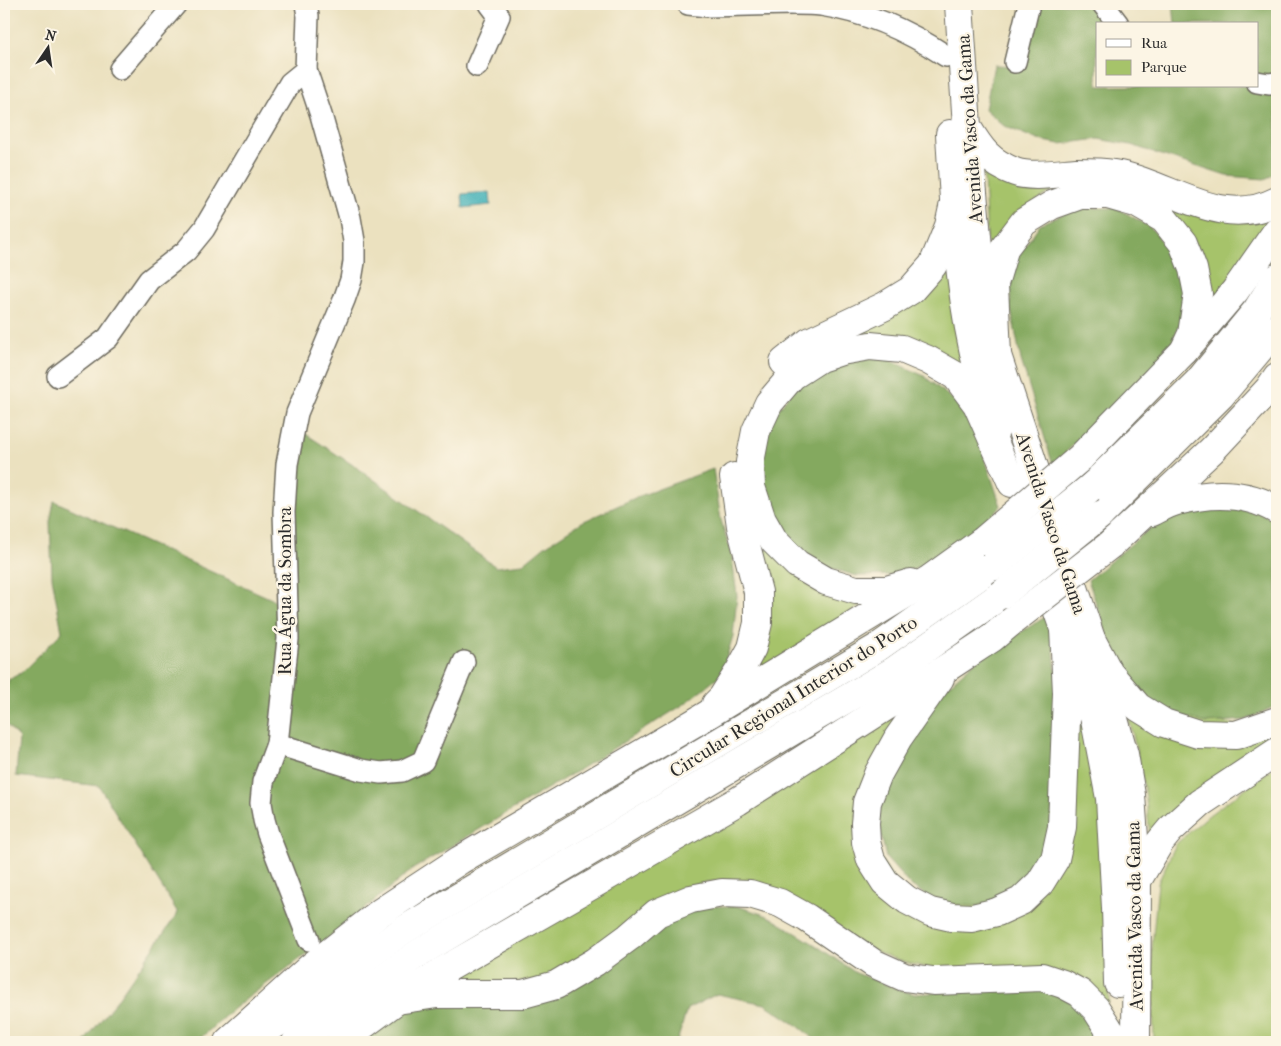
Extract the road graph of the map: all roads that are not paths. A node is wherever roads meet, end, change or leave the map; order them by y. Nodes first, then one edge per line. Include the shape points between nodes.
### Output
1 (176, 4) edge
2 (306, 4) edge
3 (490, 4) edge
4 (688, 4) edge
5 (794, 4) edge
6 (943, 4) edge
7 (959, 4) edge
8 (1029, 4) edge
9 (1103, 4) edge
10 (1116, 22) edge
11 (946, 56) junction
12 (1015, 62) dead end
13 (478, 66) dead end
14 (120, 69) dead end
15 (306, 70) junction
16 (1258, 82) edge
17 (1277, 83) edge
18 (967, 127) junction
19 (1277, 201) edge
20 (954, 203) junction
21 (1277, 231) edge
22 (1277, 278) edge
23 (1277, 328) edge
24 (1184, 351) junction
25 (997, 356) junction
26 (58, 376) dead end
27 (1277, 377) edge
28 (1012, 483) junction
29 (1277, 510) edge
30 (1139, 518) junction
31 (930, 579) junction
32 (1064, 629) junction
33 (1091, 639) junction
34 (464, 662) dead end
35 (951, 665) junction
36 (1277, 720) edge
37 (694, 723) junction
38 (277, 744) junction
39 (1277, 752) edge
40 (1137, 881) junction
41 (308, 940) dead end
42 (397, 1000) junction
43 (228, 1042) edge
44 (250, 1042) edge
45 (296, 1042) edge
46 (340, 1042) edge
47 (1118, 1042) edge
48 (1136, 1042) edge

1 - 14 street
2 - 15 street
3 - 13 street via 499,16
4 - 5 street
5 - 11 street via 821,5 876,19
6 - 11 main road, Avenida Vasco da Gama
7 - 18 main road, Avenida Vasco da Gama
8 - 12 street
9 - 10 street
11 - 20 main road, Avenida Vasco da Gama
15 - 26 street via 290,83 204,229 186,251 149,280 108,338
15 - 38 street, Rua Água da Sombra via 350,218 354,262 344,300 297,412 290,446 284,488 288,639
16 - 17 street
18 - 19 main road via 993,162 1017,174 1114,174 1145,182 1212,208 1242,211 1266,207
18 - 25 main road, Avenida Vasco da Gama via 982,291 987,324
20 - 28 main road, Avenida Vasco da Gama via 973,350
20 - 37 main road via 949,226 933,265 911,290 809,342 778,366 753,397 740,426 732,460 741,526 758,592 758,623 752,648 740,670 722,698
21 - 24 main road via 1235,291
22 - 44 main road, Circular Regional Interior do Porto, bridge via 1257,310 1198,382 1090,488 992,567 877,648 402,931
23 - 45 main road, Circular Regional Interior do Porto, bridge via 1221,395 1100,515 1001,595 895,670 417,954
24 - 25 main road via 1192,334 1198,294 1183,243 1164,219 1136,202 1108,195 1080,195 1052,204 1024,222 1005,247 994,284
24 - 31 main road, bridge via 1080,458 983,541
25 - 33 main road, Avenida Vasco da Gama
27 - 30 main road via 1212,450
28 - 31 main road via 977,404 956,376 928,360 902,349 870,346 820,358 792,376 769,403 756,431 750,462 751,487 762,520 774,541 797,564 826,581 856,590 887,590
28 - 32 main road, Avenida Vasco da Gama
29 - 30 main road via 1241,496 1206,495 1176,502
30 - 35 main road, bridge via 1110,545 992,638
31 - 37 main road
32 - 35 main road via 1067,693 1062,827 1055,859 1040,883 1021,901 997,912 972,918 930,912 907,900 885,882 871,860 866,842 867,802 878,774 903,731
32 - 47 main road, Avenida Vasco da Gama via 1095,720 1110,798
33 - 36 main road via 1110,673 1138,707 1164,724 1198,734 1236,735
33 - 40 main road, Avenida Vasco da Gama via 1124,754 1131,795
34 - 38 street via 423,761 402,771 381,773 361,770
35 - 42 main road via 738,801
37 - 43 main road via 460,860 381,912 312,967
38 - 41 street, Rua Água da Sombra via 263,782 261,803 268,834
39 - 40 main road via 1200,803 1170,830
40 - 48 main road, Avenida Vasco da Gama
42 - 46 main road
42 - 47 main road via 436,994 523,994 556,985 595,962 657,913 722,893 750,894 780,903 873,963 904,977 933,981 1042,977 1063,984 1080,993 1096,1009

